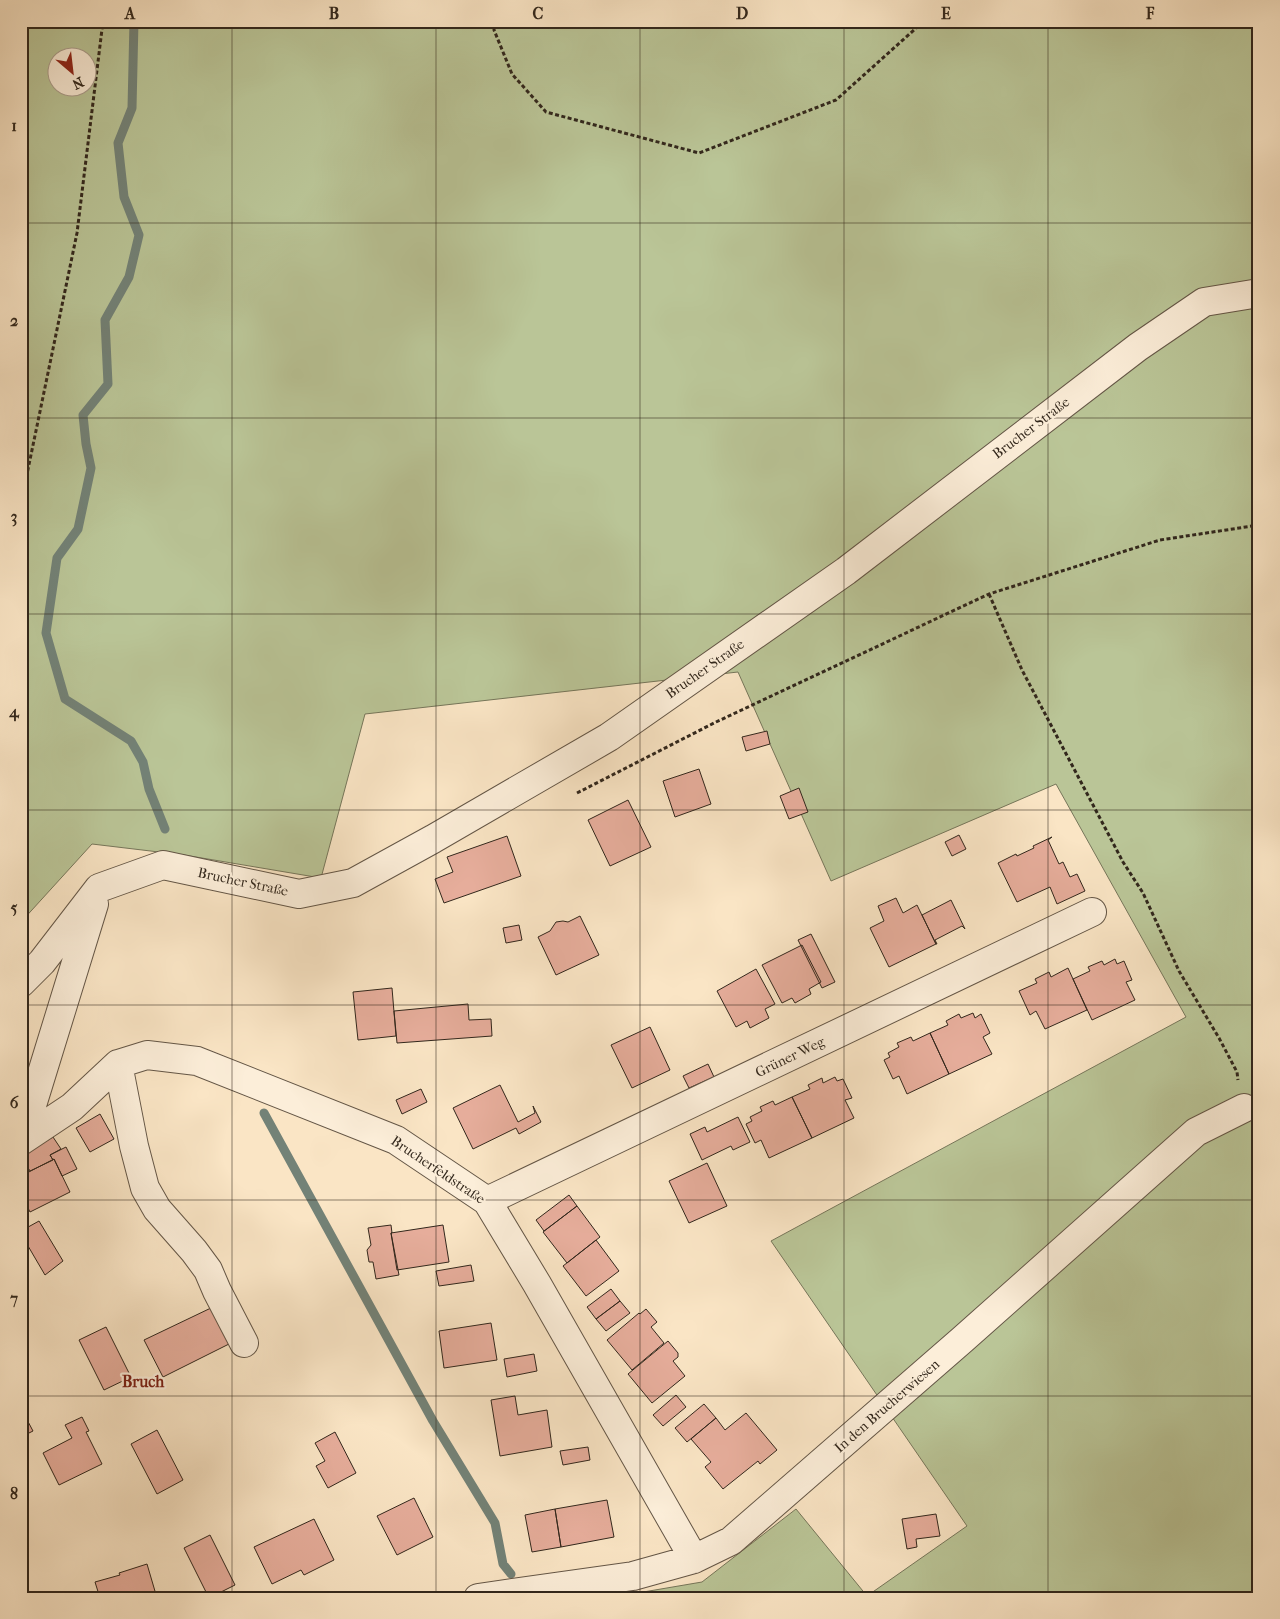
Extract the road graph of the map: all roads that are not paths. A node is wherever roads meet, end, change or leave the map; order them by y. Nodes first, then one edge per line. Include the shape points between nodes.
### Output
1 (1259, 293) edge
2 (99, 888) junction
3 (1092, 912) dead end
4 (21, 983) edge
5 (118, 1064) junction
6 (1244, 1108) road end
7 (21, 1141) edge
8 (488, 1202) junction
9 (244, 1344) dead end
10 (694, 1559) junction
11 (478, 1598) edge

1 - 2 street, Brucher Straße via 1204,302 1138,347 846,571 609,737 353,883 299,894 163,865
2 - 4 street via 42,962
2 - 7 street
3 - 8 street, Grüner Weg
5 - 7 street, Brucherfeldstraße via 72,1107
5 - 8 street, Brucherfeldstraße via 146,1055 197,1061 396,1140
5 - 9 street via 145,1188 157,1209 208,1270
6 - 10 street, In den Brucherwiesen via 1196,1132 731,1541
8 - 10 street, Brucherfeldstraße
10 - 11 street, In den Brucherwiesen via 632,1576

